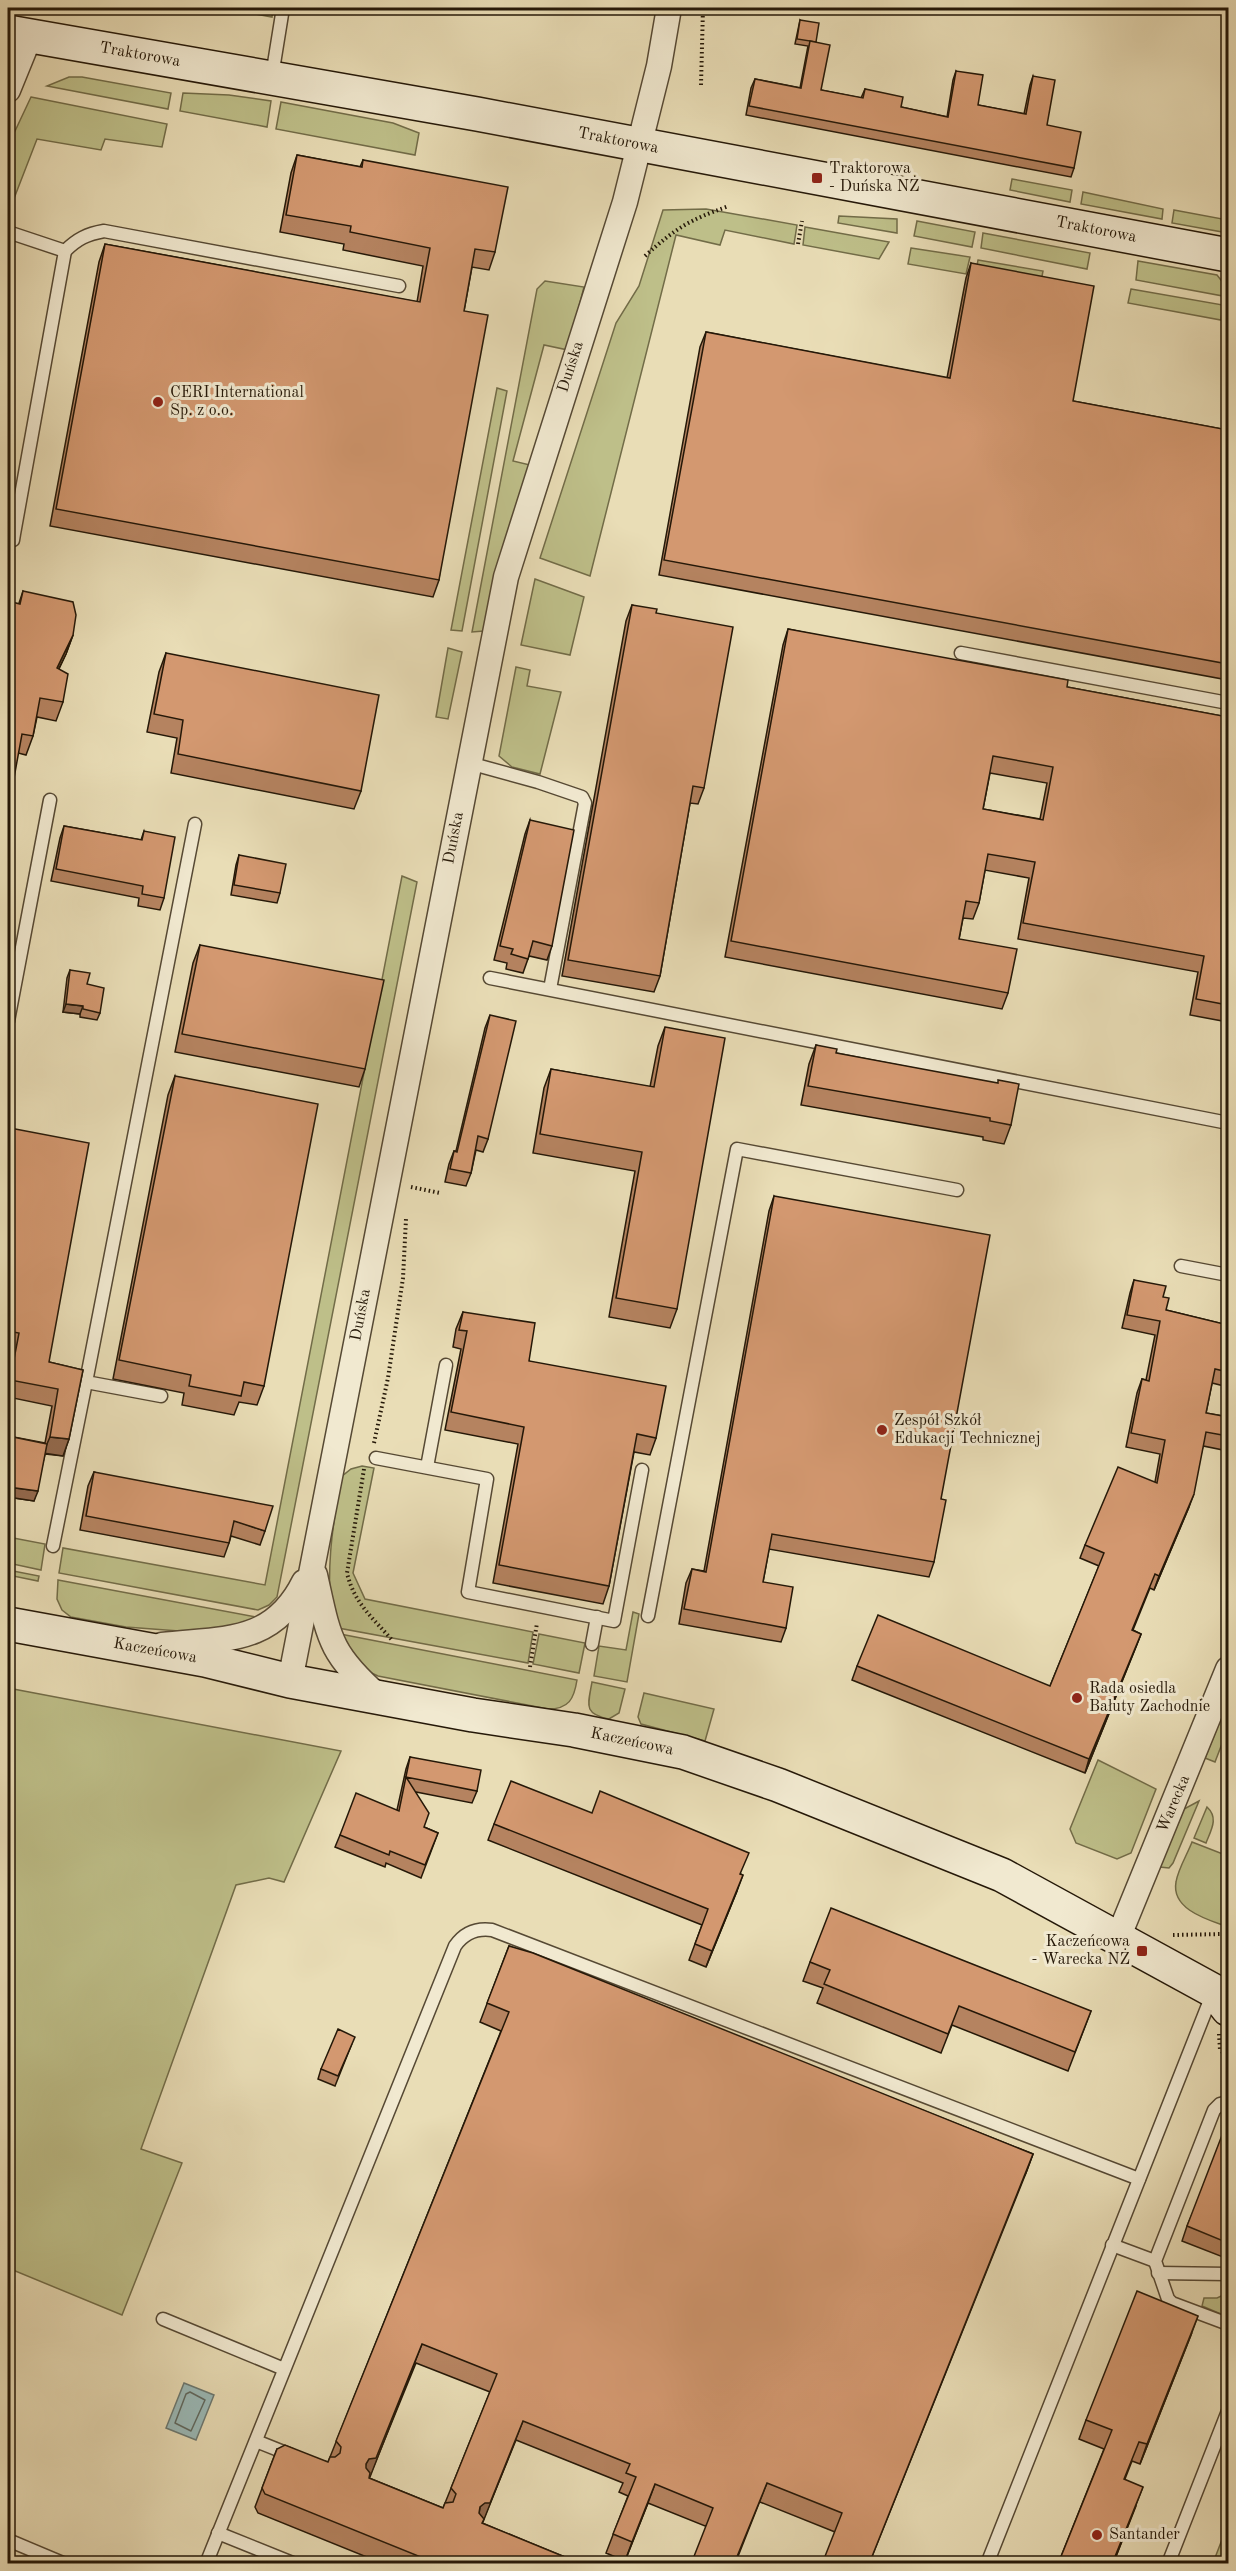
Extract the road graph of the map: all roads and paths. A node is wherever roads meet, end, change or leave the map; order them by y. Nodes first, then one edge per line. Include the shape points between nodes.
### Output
1 (283, 8) edge
2 (669, 8) edge
3 (703, 8) edge
4 (19, 34) edge
5 (272, 78) junction
6 (701, 85) dead end
7 (8, 90) edge
8 (640, 145) junction
9 (729, 206) dead end
10 (802, 221) dead end
11 (8, 232) edge
12 (798, 244) dead end
13 (65, 251) junction
14 (1228, 255) edge
15 (645, 256) dead end
16 (399, 286) dead end
17 (8, 541) edge
18 (961, 653) dead end
19 (1228, 703) edge
20 (469, 763) junction
21 (50, 800) dead end
22 (195, 824) dead end
23 (490, 978) dead end
24 (550, 989) junction
25 (8, 1021) edge
26 (1228, 1124) edge
27 (411, 1187) dead end
28 (957, 1190) dead end
29 (440, 1193) dead end
30 (408, 1209) dead end
31 (1181, 1266) dead end
32 (1228, 1275) edge
33 (446, 1365) dead end
34 (86, 1382) junction
35 (161, 1396) dead end
36 (373, 1454) joint
37 (364, 1467) dead end
38 (427, 1467) junction
39 (642, 1470) dead end
40 (53, 1546) dead end
41 (313, 1564) junction
42 (541, 1606) junction
43 (648, 1616) dead end
44 (597, 1617) junction
45 (8, 1624) edge
46 (392, 1640) dead end
47 (592, 1644) dead end
48 (139, 1647) junction
49 (530, 1667) dead end
50 (1228, 1669) edge
51 (290, 1680) junction
52 (379, 1697) junction
53 (1118, 1938) junction
54 (1224, 1998) edge
55 (1220, 2050) dead end
56 (1228, 2057) edge
57 (1228, 2102) edge
58 (1138, 2179) junction
59 (1112, 2245) junction
60 (1157, 2267) junction
61 (1228, 2274) edge
62 (163, 2319) dead end
63 (1228, 2325) edge
64 (284, 2369) junction
65 (1228, 2411) edge
66 (256, 2440) junction
67 (305, 2460) edge
68 (218, 2533) junction
69 (8, 2540) edge
70 (65, 2564) edge
71 (206, 2564) edge
72 (295, 2564) edge
73 (987, 2564) edge
74 (1168, 2564) edge

1 - 5 lane
2 - 8 street, Duńska
3 - 6 path
4 - 5 street, Traktorowa
4 - 7 street
5 - 8 street, Traktorowa
8 - 14 street, Traktorowa
8 - 20 street, Duńska via 511,556
9 - 15 path via 675,230
10 - 12 path
11 - 13 lane
13 - 16 lane via 89,233 104,231
13 - 17 lane via 13,540
18 - 19 lane
20 - 24 lane via 571,793 582,797 585,803
20 - 41 street, Duńska
21 - 25 lane
22 - 34 lane
23 - 24 lane
24 - 26 lane
27 - 29 path
28 - 43 lane via 737,1149
30 - 36 path via 403,1278
31 - 32 lane
33 - 38 lane
34 - 35 lane
34 - 40 lane
36 - 38 lane
37 - 46 path via 347,1573 361,1606
38 - 42 lane via 487,1479 468,1592
39 - 44 lane via 614,1621
41 - 48 street via 296,1598 280,1618 264,1629 231,1637
41 - 51 street, Duńska
41 - 52 street via 333,1645 344,1664
42 - 44 lane
42 - 49 path
44 - 47 lane
45 - 48 street, Kaczeńcowa
48 - 51 street, Kaczeńcowa
50 - 53 street, Warecka
51 - 52 street, Kaczeńcowa
52 - 53 street, Kaczeńcowa via 574,1730 683,1752 720,1764 1002,1875
53 - 54 street, Kaczeńcowa
54 - 58 lane
55 - 56 path
57 - 60 lane via 1214,2110
58 - 59 lane
58 - 64 lane via 483,1928 460,1938 455,1946
59 - 60 lane
59 - 73 lane
60 - 61 lane
60 - 63 lane via 1172,2303
62 - 64 lane
64 - 66 lane
65 - 74 lane
66 - 67 lane
66 - 68 lane
68 - 71 lane
68 - 72 lane
69 - 70 lane

